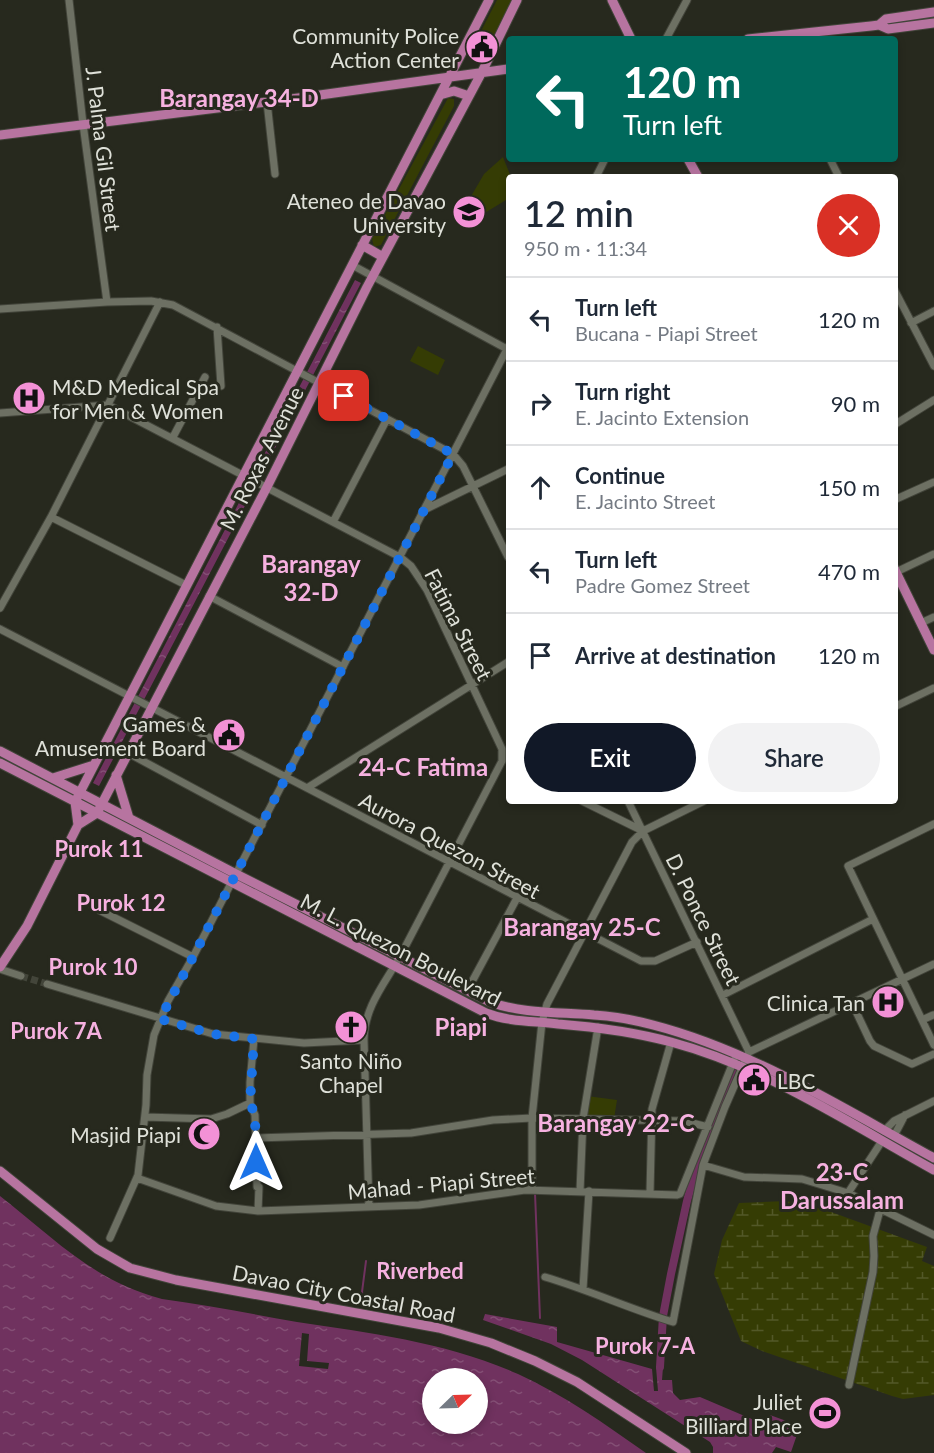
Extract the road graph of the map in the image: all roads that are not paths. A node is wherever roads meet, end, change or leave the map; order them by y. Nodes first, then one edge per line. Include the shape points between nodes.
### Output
1 (69, 0) edge
2 (489, 0) edge
3 (517, 0) edge
4 (612, 0) edge
5 (687, 0) edge
6 (934, 12) edge
7 (934, 23) edge
8 (879, 25) junction
9 (629, 35) edge
10 (668, 36) edge
11 (788, 36) edge
12 (506, 69) edge
13 (482, 72) junction
14 (449, 77) junction
15 (440, 95) junction
16 (469, 96) junction
17 (267, 102) junction
18 (83, 124) junction
19 (0, 135) edge
20 (275, 174) dead end
21 (362, 245) junction
22 (383, 257) junction
23 (352, 265) junction
24 (373, 277) junction
25 (898, 297) edge
26 (108, 302) junction
27 (160, 302) junction
28 (0, 309) edge
29 (934, 311) edge
30 (911, 323) junction
31 (217, 327) junction
32 (506, 347) edge
33 (506, 352) edge
34 (934, 366) edge
35 (309, 376) junction
36 (205, 377) dead end
37 (221, 386) dead end
38 (934, 400) edge
39 (108, 405) junction
40 (0, 413) edge
41 (387, 419) junction
42 (898, 422) edge
43 (173, 437) junction
44 (453, 454) junction
45 (506, 470) edge
46 (255, 481) junction
47 (934, 482) edge
48 (474, 486) junction
49 (898, 498) edge
50 (424, 510) junction
51 (51, 517) junction
52 (333, 522) junction
53 (506, 553) edge
54 (934, 554) edge
55 (400, 557) junction
56 (898, 569) edge
57 (898, 579) edge
58 (186, 585) junction
59 (209, 596) junction
60 (0, 608) edge
61 (934, 617) edge
62 (921, 623) junction
63 (0, 629) edge
64 (934, 650) edge
65 (506, 663) edge
66 (344, 667) junction
67 (472, 685) junction
68 (934, 688) edge
69 (129, 697) junction
70 (898, 705) edge
71 (151, 708) junction
72 (0, 751) edge
73 (128, 753) junction
74 (0, 763) edge
75 (505, 763) edge
76 (94, 765) junction
77 (116, 775) junction
78 (287, 777) junction
79 (53, 778) junction
80 (307, 788) junction
81 (80, 792) junction
82 (75, 802) junction
83 (101, 804) junction
84 (588, 804) edge
85 (630, 804) edge
86 (698, 804) edge
87 (96, 813) junction
88 (129, 818) junction
89 (934, 824) edge
90 (78, 825) junction
91 (262, 825) junction
92 (643, 831) junction
93 (449, 863) junction
94 (234, 879) junction
95 (517, 898) junction
96 (93, 907) dead end
97 (873, 919) junction
98 (584, 933) junction
99 (697, 942) junction
100 (193, 957) junction
101 (400, 957) junction
102 (934, 964) edge
103 (394, 967) junction
104 (0, 968) edge
105 (21, 976) tunnel mouth
106 (903, 980) junction
107 (47, 984) tunnel mouth
108 (467, 991) junction
109 (723, 994) junction
110 (852, 1003) junction
111 (933, 1014) edge
112 (543, 1017) junction
113 (160, 1019) junction
114 (922, 1020) junction
115 (598, 1027) junction
116 (254, 1039) junction
117 (364, 1040) junction
118 (671, 1042) junction
119 (934, 1045) edge
120 (934, 1054) edge
121 (734, 1058) junction
122 (746, 1059) junction
123 (934, 1101) edge
124 (250, 1103) junction
125 (905, 1115) junction
126 (145, 1117) junction
127 (532, 1118) junction
128 (583, 1119) junction
129 (651, 1120) junction
130 (708, 1127) junction
131 (884, 1131) junction
132 (367, 1136) junction
133 (894, 1136) junction
134 (256, 1138) junction
135 (882, 1141) junction
136 (934, 1158) edge
137 (703, 1165) junction
138 (934, 1170) edge
139 (0, 1171) edge
140 (137, 1178) junction
141 (532, 1190) junction
142 (580, 1191) junction
143 (589, 1191) junction
144 (650, 1193) junction
145 (848, 1194) junction
146 (369, 1207) junction
147 (880, 1210) junction
148 (258, 1211) junction
149 (934, 1235) edge
150 (110, 1238) dead end
151 (545, 1277) dead end
152 (584, 1288) junction
153 (849, 1385) dead end
154 (686, 1453) edge

1 - 18 street, J. Palma Gil Street
2 - 14 main road, M. Roxas Avenue
3 - 13 main road, M. Roxas Avenue
4 - 9 main road
5 - 10 street
6 - 8 main road via 886,19
7 - 8 main road via 888,29
8 - 11 main road
12 - 13 main road
13 - 14 main road
13 - 16 main road, M. Roxas Avenue
14 - 15 main road, M. Roxas Avenue
14 - 17 main road
15 - 16 main road via 454,90
15 - 21 main road, M. Roxas Avenue
16 - 22 main road, M. Roxas Avenue
17 - 18 main road
17 - 20 street
18 - 19 main road
18 - 26 street, J. Palma Gil Street
21 - 22 main road
21 - 23 main road, M. Roxas Avenue
22 - 24 main road, M. Roxas Avenue
23 - 24 street
23 - 35 main road, M. Roxas Avenue
24 - 32 street
24 - 35 main road, M. Roxas Avenue
25 - 30 street
26 - 27 street
26 - 28 street
27 - 31 street
27 - 39 street
29 - 30 street
30 - 34 street
31 - 35 street
31 - 37 street
33 - 44 street
35 - 41 street
35 - 46 main road, M. Roxas Avenue
35 - 46 main road, M. Roxas Avenue
36 - 43 street
38 - 42 street
39 - 40 street
39 - 43 street
39 - 51 street
41 - 44 street
41 - 52 street
43 - 46 street
44 - 48 street
44 - 50 street
45 - 48 street
46 - 52 street
46 - 58 main road, M. Roxas Avenue
46 - 59 main road, M. Roxas Avenue
47 - 49 street
48 - 50 street
48 - 53 street
50 - 55 street
51 - 58 street
51 - 60 street
52 - 55 street
54 - 56 street
55 - 66 street
55 - 67 street, Fatima Street via 427,590
57 - 62 main road
58 - 69 main road, M. Roxas Avenue
59 - 66 street
59 - 71 main road, M. Roxas Avenue
61 - 62 street
62 - 64 main road
63 - 69 street, Aurora Quezon Street
65 - 67 street
66 - 78 street
67 - 75 street, Fatima Street
67 - 80 street
68 - 70 street
69 - 71 street, Aurora Quezon Street
69 - 76 main road, M. Roxas Avenue
71 - 73 main road, M. Roxas Avenue
71 - 78 street, Aurora Quezon Street
72 - 79 main road, M. L. Quezon Boulevard
73 - 77 main road, M. Roxas Avenue
73 - 91 street
74 - 82 main road, M. L. Quezon Boulevard
75 - 93 street, Fatima Street
76 - 79 main road
76 - 81 main road, M. Roxas Avenue
77 - 83 main road, M. Roxas Avenue
77 - 88 main road
78 - 80 street, Aurora Quezon Street
78 - 91 street
79 - 81 main road, M. L. Quezon Boulevard
80 - 93 street, Aurora Quezon Street
81 - 82 main road, M. Roxas Avenue
81 - 83 main road, M. L. Quezon Boulevard
82 - 87 main road, M. L. Quezon Boulevard
82 - 90 main road
83 - 87 main road, M. Roxas Avenue
83 - 88 main road, M. L. Quezon Boulevard
84 - 92 street
85 - 92 street, D. Ponce Street
86 - 92 street
87 - 90 main road
87 - 94 main road, M. L. Quezon Boulevard
88 - 94 main road, M. L. Quezon Boulevard
89 - 97 street via 848,866
90 - 104 main road via 27,926
91 - 94 street
92 - 98 street via 629,847
92 - 99 street, D. Ponce Street
93 - 95 street, Aurora Quezon Street
93 - 101 street, Fatima Street
94 - 100 street
94 - 101 main road, M. L. Quezon Boulevard
94 - 103 main road, M. L. Quezon Boulevard
95 - 98 street, Aurora Quezon Street
95 - 108 street
96 - 100 street
97 - 106 street
97 - 109 street
98 - 99 street, Aurora Quezon Street via 646,962
98 - 112 street
99 - 109 street, D. Ponce Street
100 - 113 street
101 - 103 street, Fatima Street
101 - 108 main road, M. L. Quezon Boulevard
102 - 106 street
103 - 112 main road, M. L. Quezon Boulevard via 495,1017
103 - 117 street, Fatima Street via 371,1006
104 - 105 street
106 - 110 street
106 - 114 street
107 - 113 street
108 - 112 main road, M. L. Quezon Boulevard via 501,1006
109 - 122 street, D. Ponce Street
110 - 120 street via 874,1046 912,1064
110 - 122 street
111 - 114 street
112 - 115 main road, M. L. Quezon Boulevard
112 - 121 main road, M. L. Quezon Boulevard via 624,1018 656,1026
112 - 127 street
113 - 116 street via 213,1034
113 - 126 street via 149,1063
114 - 119 street
115 - 118 main road, M. L. Quezon Boulevard
115 - 128 street
116 - 117 street via 304,1043
116 - 124 street
117 - 132 street, Fatima Street
118 - 121 main road, M. L. Quezon Boulevard
118 - 129 street
121 - 122 main road, M. L. Quezon Boulevard
121 - 130 street
122 - 131 main road, M. L. Quezon Boulevard
122 - 135 main road, M. L. Quezon Boulevard via 777,1084
122 - 137 street
123 - 125 street
124 - 126 street via 211,1119
124 - 134 street
125 - 131 street
125 - 133 street
126 - 140 street
127 - 128 street
127 - 132 street
127 - 141 street
128 - 129 street
128 - 142 street
129 - 130 street via 684,1121
129 - 144 street
130 - 144 street, Mahad - Piapi Street via 680,1194
131 - 133 main road, M. L. Quezon Boulevard
132 - 134 street
132 - 146 street, Fatima Street
133 - 136 main road, M. L. Quezon Boulevard
134 - 148 street
135 - 138 main road, M. L. Quezon Boulevard
135 - 145 street
137 - 145 street via 744,1177 802,1179
137 - 152 street via 673,1322
139 - 154 main road, Davao City Coastal Road via 97,1249 130,1268 176,1280 439,1328 491,1343 577,1382
140 - 148 street, Mahad - Piapi Street via 216,1206
140 - 150 street
141 - 142 street, Mahad - Piapi Street
141 - 146 street, Mahad - Piapi Street via 419,1205
142 - 143 street, Mahad - Piapi Street
143 - 144 street, Mahad - Piapi Street
143 - 152 street
145 - 147 street
146 - 148 street, Mahad - Piapi Street
147 - 149 street
147 - 153 street via 873,1236 873,1272
151 - 152 street

